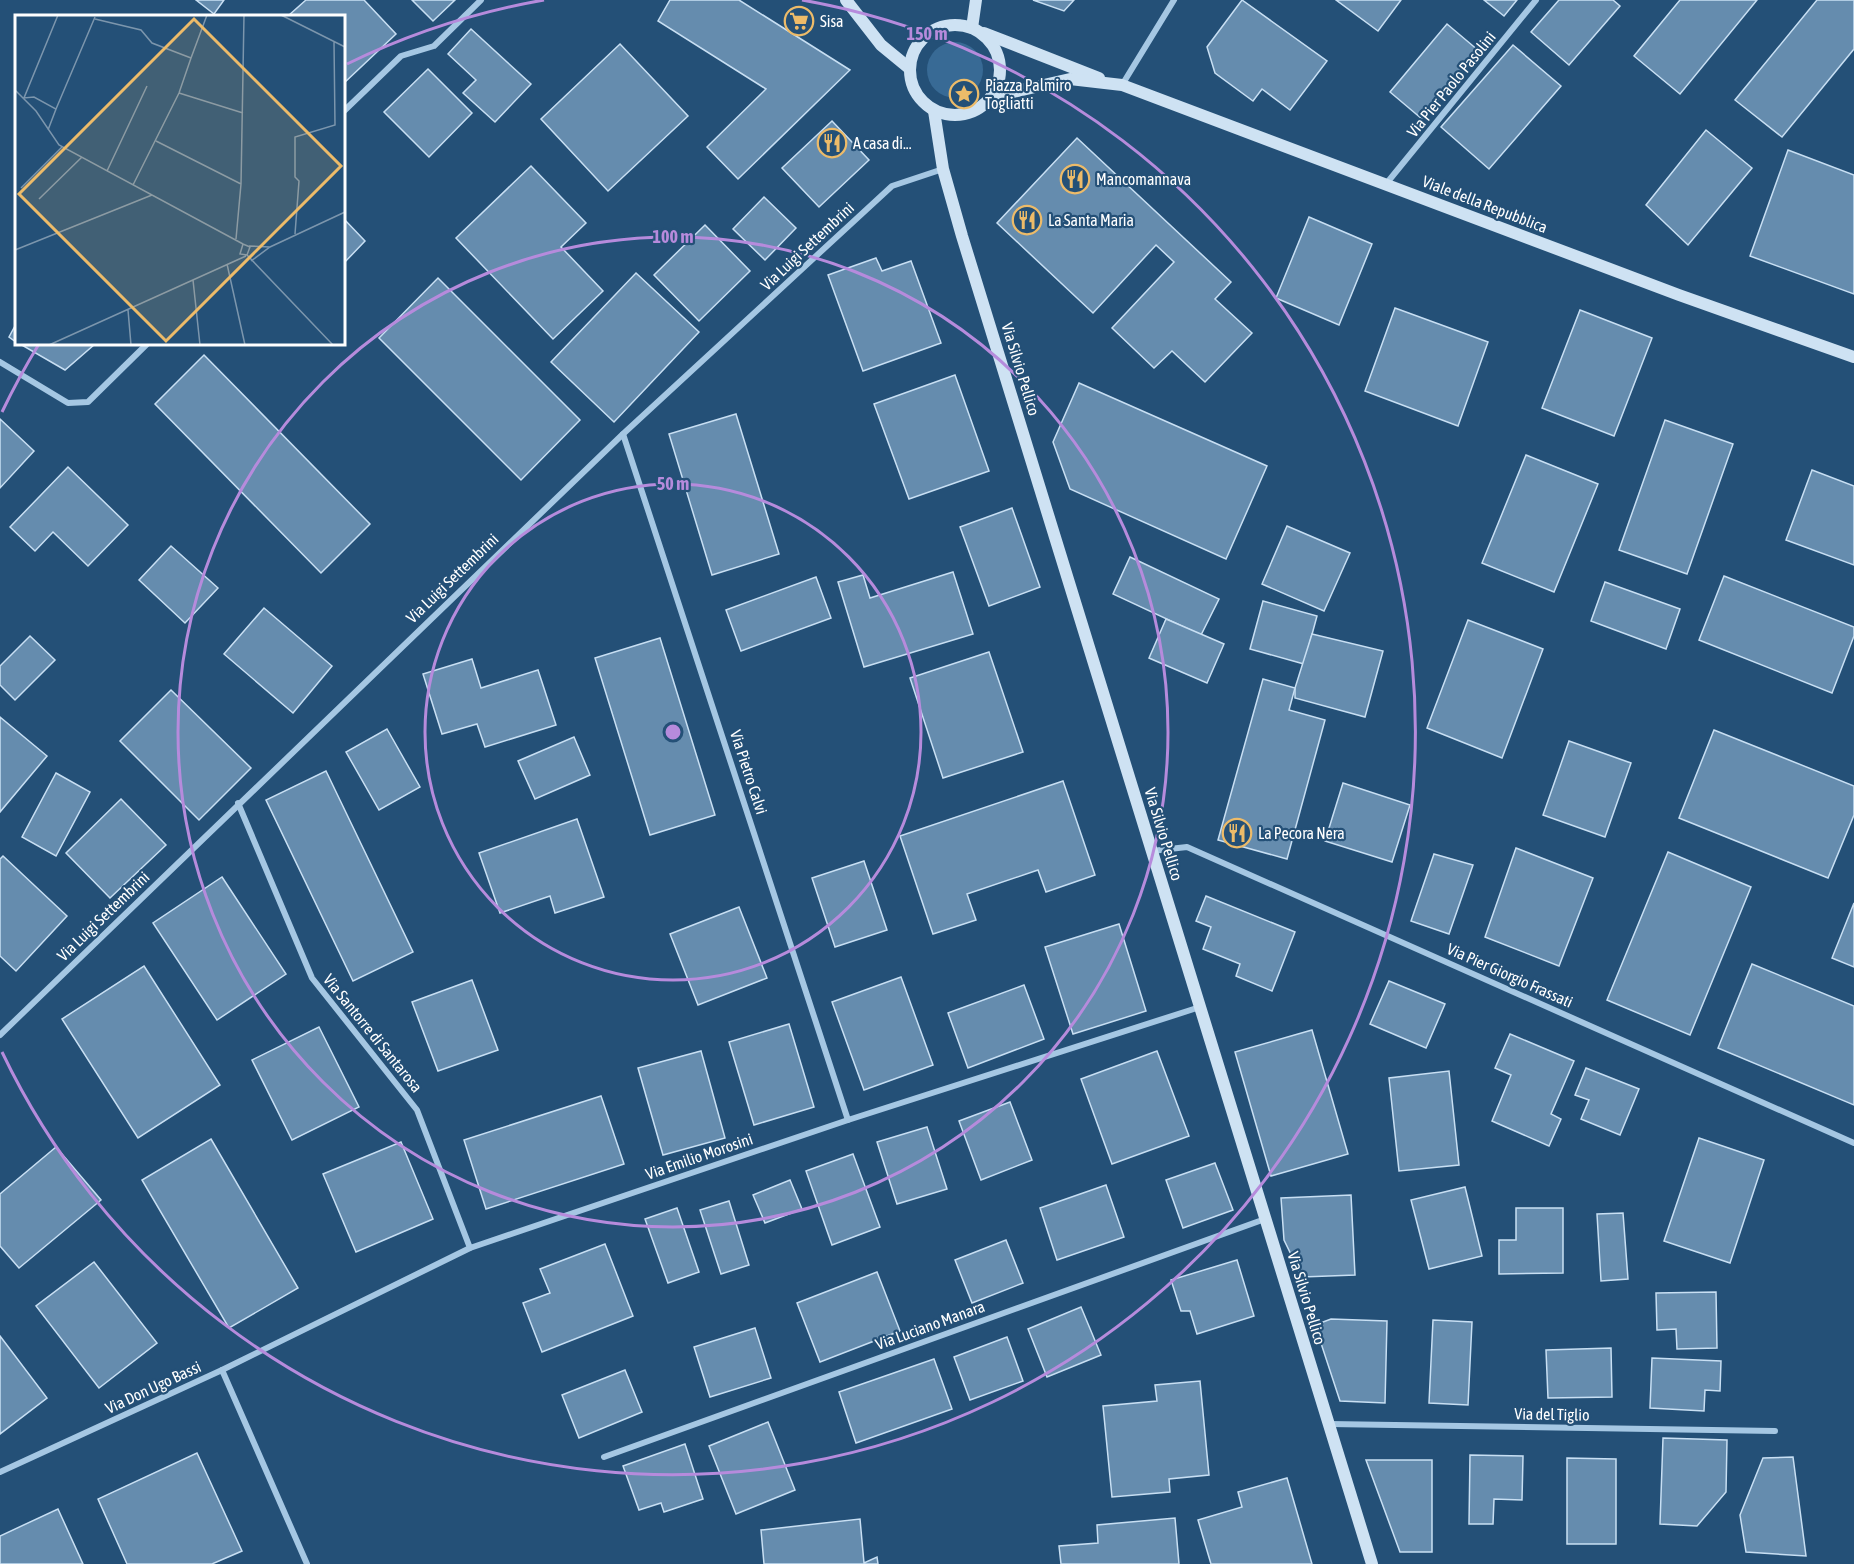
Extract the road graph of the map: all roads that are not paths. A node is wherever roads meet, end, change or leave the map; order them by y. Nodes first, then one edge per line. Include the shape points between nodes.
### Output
1 (482, 0) edge
2 (846, 0) edge
3 (976, 0) edge
4 (1174, 0) edge
5 (1536, 0) edge
6 (977, 30) junction
7 (909, 68) junction
8 (1105, 81) junction
9 (1122, 85) junction
10 (991, 97) junction
11 (345, 110) edge
12 (934, 111) junction
13 (942, 169) junction
14 (1386, 184) junction
15 (146, 345) edge
16 (1854, 357) edge
17 (0, 362) edge
18 (623, 434) junction
19 (238, 803) junction
20 (1152, 851) junction
21 (1200, 1007) junction
22 (0, 1035) edge
23 (848, 1120) junction
24 (1854, 1143) edge
25 (1265, 1219) junction
26 (470, 1248) junction
27 (222, 1370) junction
28 (1329, 1424) junction
29 (1775, 1431) dead end
30 (604, 1457) dead end
31 (0, 1472) edge
32 (307, 1564) edge
33 (1372, 1564) edge

1 - 11 street via 434,46 401,56
2 - 7 street via 881,45
3 - 6 street
4 - 9 street
5 - 14 street, Via Pier Paolo Pasolini
6 - 7 street via 958,24 930,32 912,54
6 - 8 street
6 - 10 street via 992,43 998,56 998,85
7 - 12 street via 915,93
8 - 9 street, Viale della Repubblica
8 - 10 street via 1070,79
9 - 14 street, Viale della Repubblica
10 - 12 street via 965,115
12 - 13 street, Via Silvio Pellico
13 - 18 street, Via Luigi Settembrini via 892,186
13 - 20 street, Via Silvio Pellico
14 - 16 street, Viale della Repubblica
15 - 17 street via 88,402 68,403
18 - 19 street, Via Luigi Settembrini
18 - 23 street, Via Pietro Calvi
19 - 22 street, Via Luigi Settembrini
19 - 26 street, Via Santorre di Santarosa via 312,978 417,1110
20 - 21 street, Via Silvio Pellico
20 - 24 street, Via Pier Giorgio Frassati via 1187,847
21 - 23 street, Via Emilio Morosini
21 - 25 street, Via Silvio Pellico
23 - 26 street, Via Emilio Morosini
25 - 28 street, Via Silvio Pellico
25 - 30 street, Via Luciano Manara
26 - 27 street, Via Emilio Morosini
27 - 31 street, Via Don Ugo Bassi
27 - 32 street, Via Don Ugo Bassi
28 - 29 street, Via del Tiglio
28 - 33 street, Via Silvio Pellico

